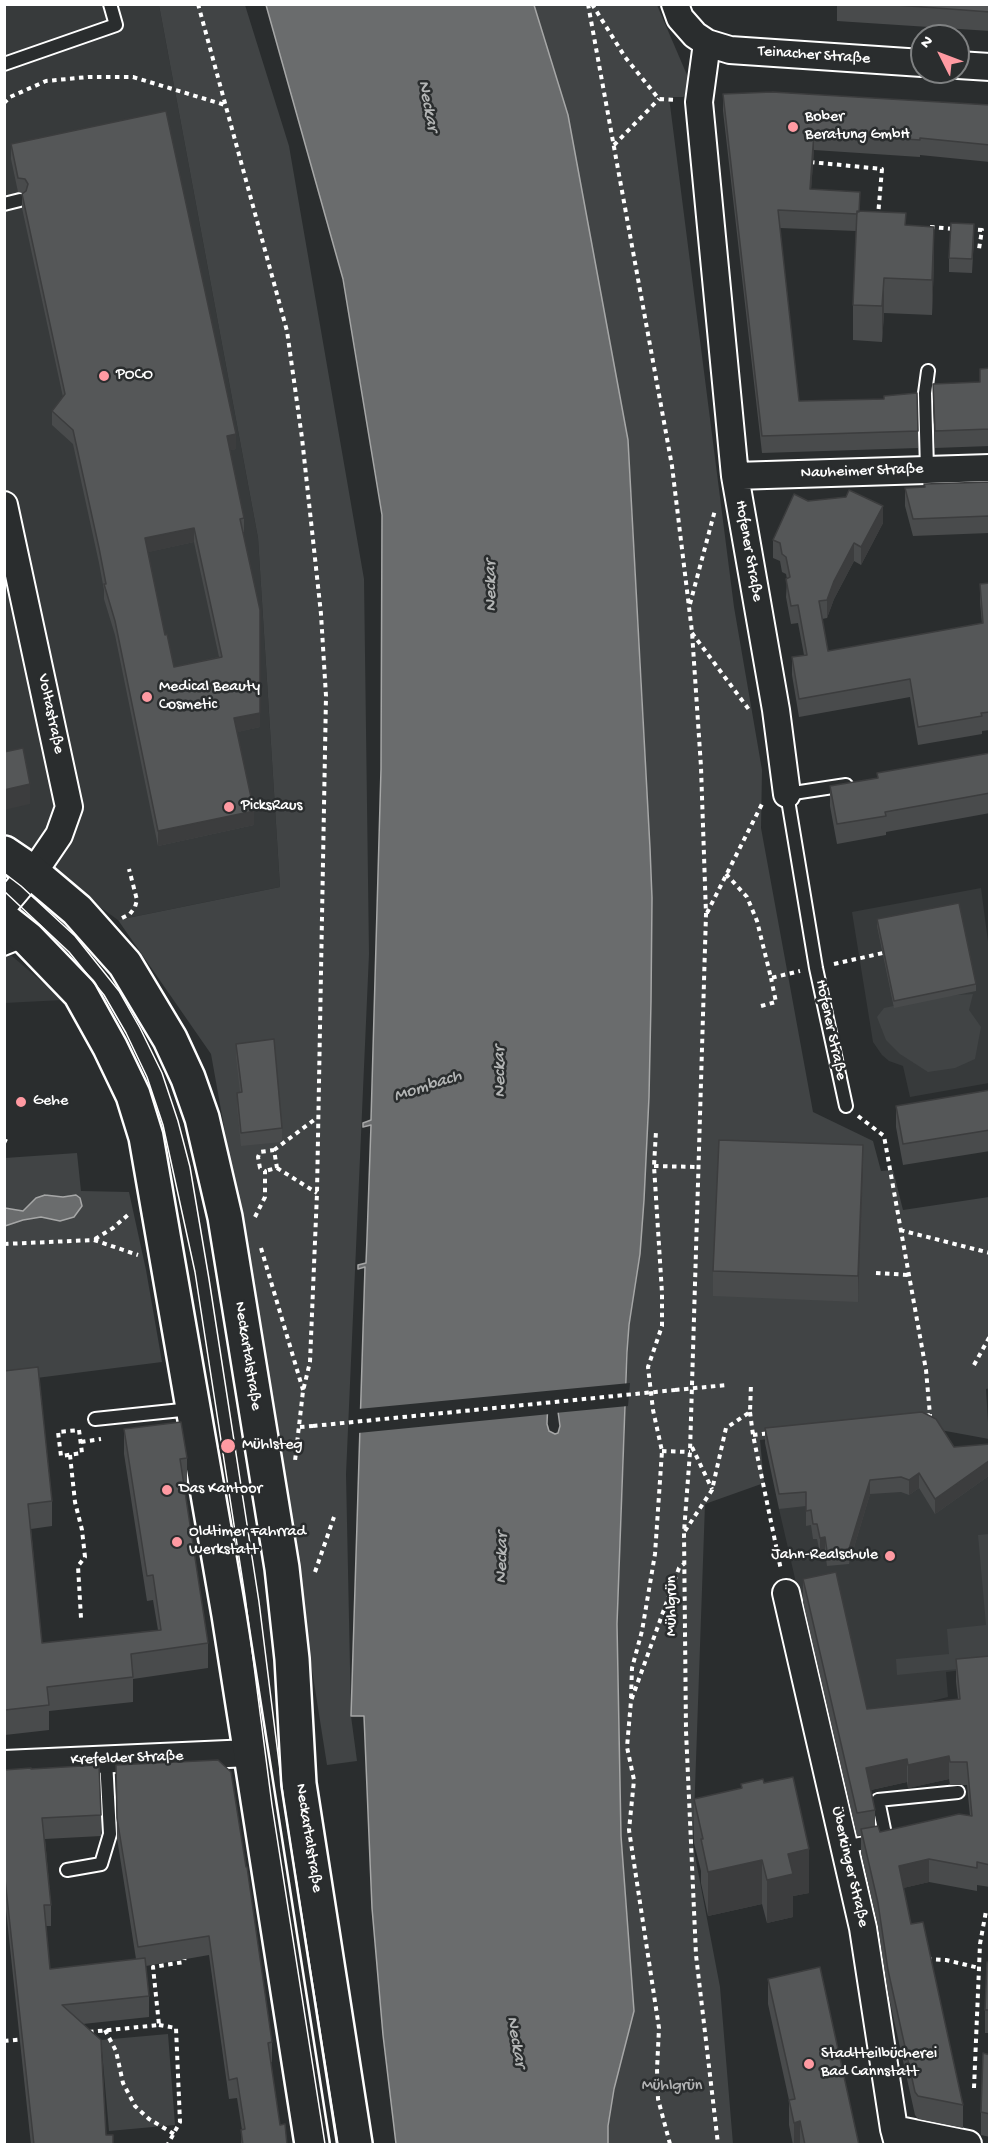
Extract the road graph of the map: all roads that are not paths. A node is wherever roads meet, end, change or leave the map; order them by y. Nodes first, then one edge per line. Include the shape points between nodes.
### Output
1 (110, 4) edge
2 (675, 4) edge
3 (707, 43) junction
4 (910, 62) edge
5 (4, 64) edge
6 (970, 66) edge
7 (990, 68) edge
8 (20, 200) edge
9 (4, 204) edge
10 (928, 371) dead end
11 (990, 468) edge
12 (927, 470) junction
13 (735, 476) junction
14 (4, 506) edge
15 (854, 784) edge
16 (787, 792) junction
17 (4, 853) edge
18 (32, 872) junction
19 (4, 905) edge
20 (12, 936) edge
21 (846, 1106) road end
22 (192, 1409) junction
23 (95, 1419) dead end
24 (786, 1593) road end
25 (250, 1753) junction
26 (106, 1760) junction
27 (4, 1764) edge
28 (958, 1792) dead end
29 (844, 1847) junction
30 (67, 1870) dead end
31 (896, 2137) edge
32 (312, 2145) edge
33 (356, 2145) edge
34 (968, 2145) edge

1 - 5 lane via 116,25
2 - 3 street via 680,18 695,36
3 - 4 street, Teinacher Straße via 730,50
3 - 13 street, Hofener Straße via 699,102
6 - 7 street
8 - 9 lane
10 - 12 lane
11 - 12 street, Nauheimer Straße
12 - 13 street, Nauheimer Straße
13 - 16 street, Hofener Straße
14 - 18 street, Voltastraße via 69,807 59,835
15 - 16 lane
16 - 21 lane, Hofener Straße via 816,968
17 - 18 main road, Neckartalstraße
18 - 19 street, Voltastraße
18 - 33 main road, Neckartalstraße via 77,910 116,952 170,1039 202,1118 225,1217 282,1568 299,1784
20 - 22 main road via 80,993 133,1095 146,1137
22 - 23 lane
22 - 25 main road
24 - 29 street, Überkinger Straße
25 - 26 street, Krefelder Straße
25 - 32 main road
26 - 27 street, Krefelder Straße
26 - 30 lane via 110,1834 101,1864
28 - 29 lane via 878,1800 886,1839
29 - 31 street, Überkinger Straße via 863,1928
31 - 34 street

